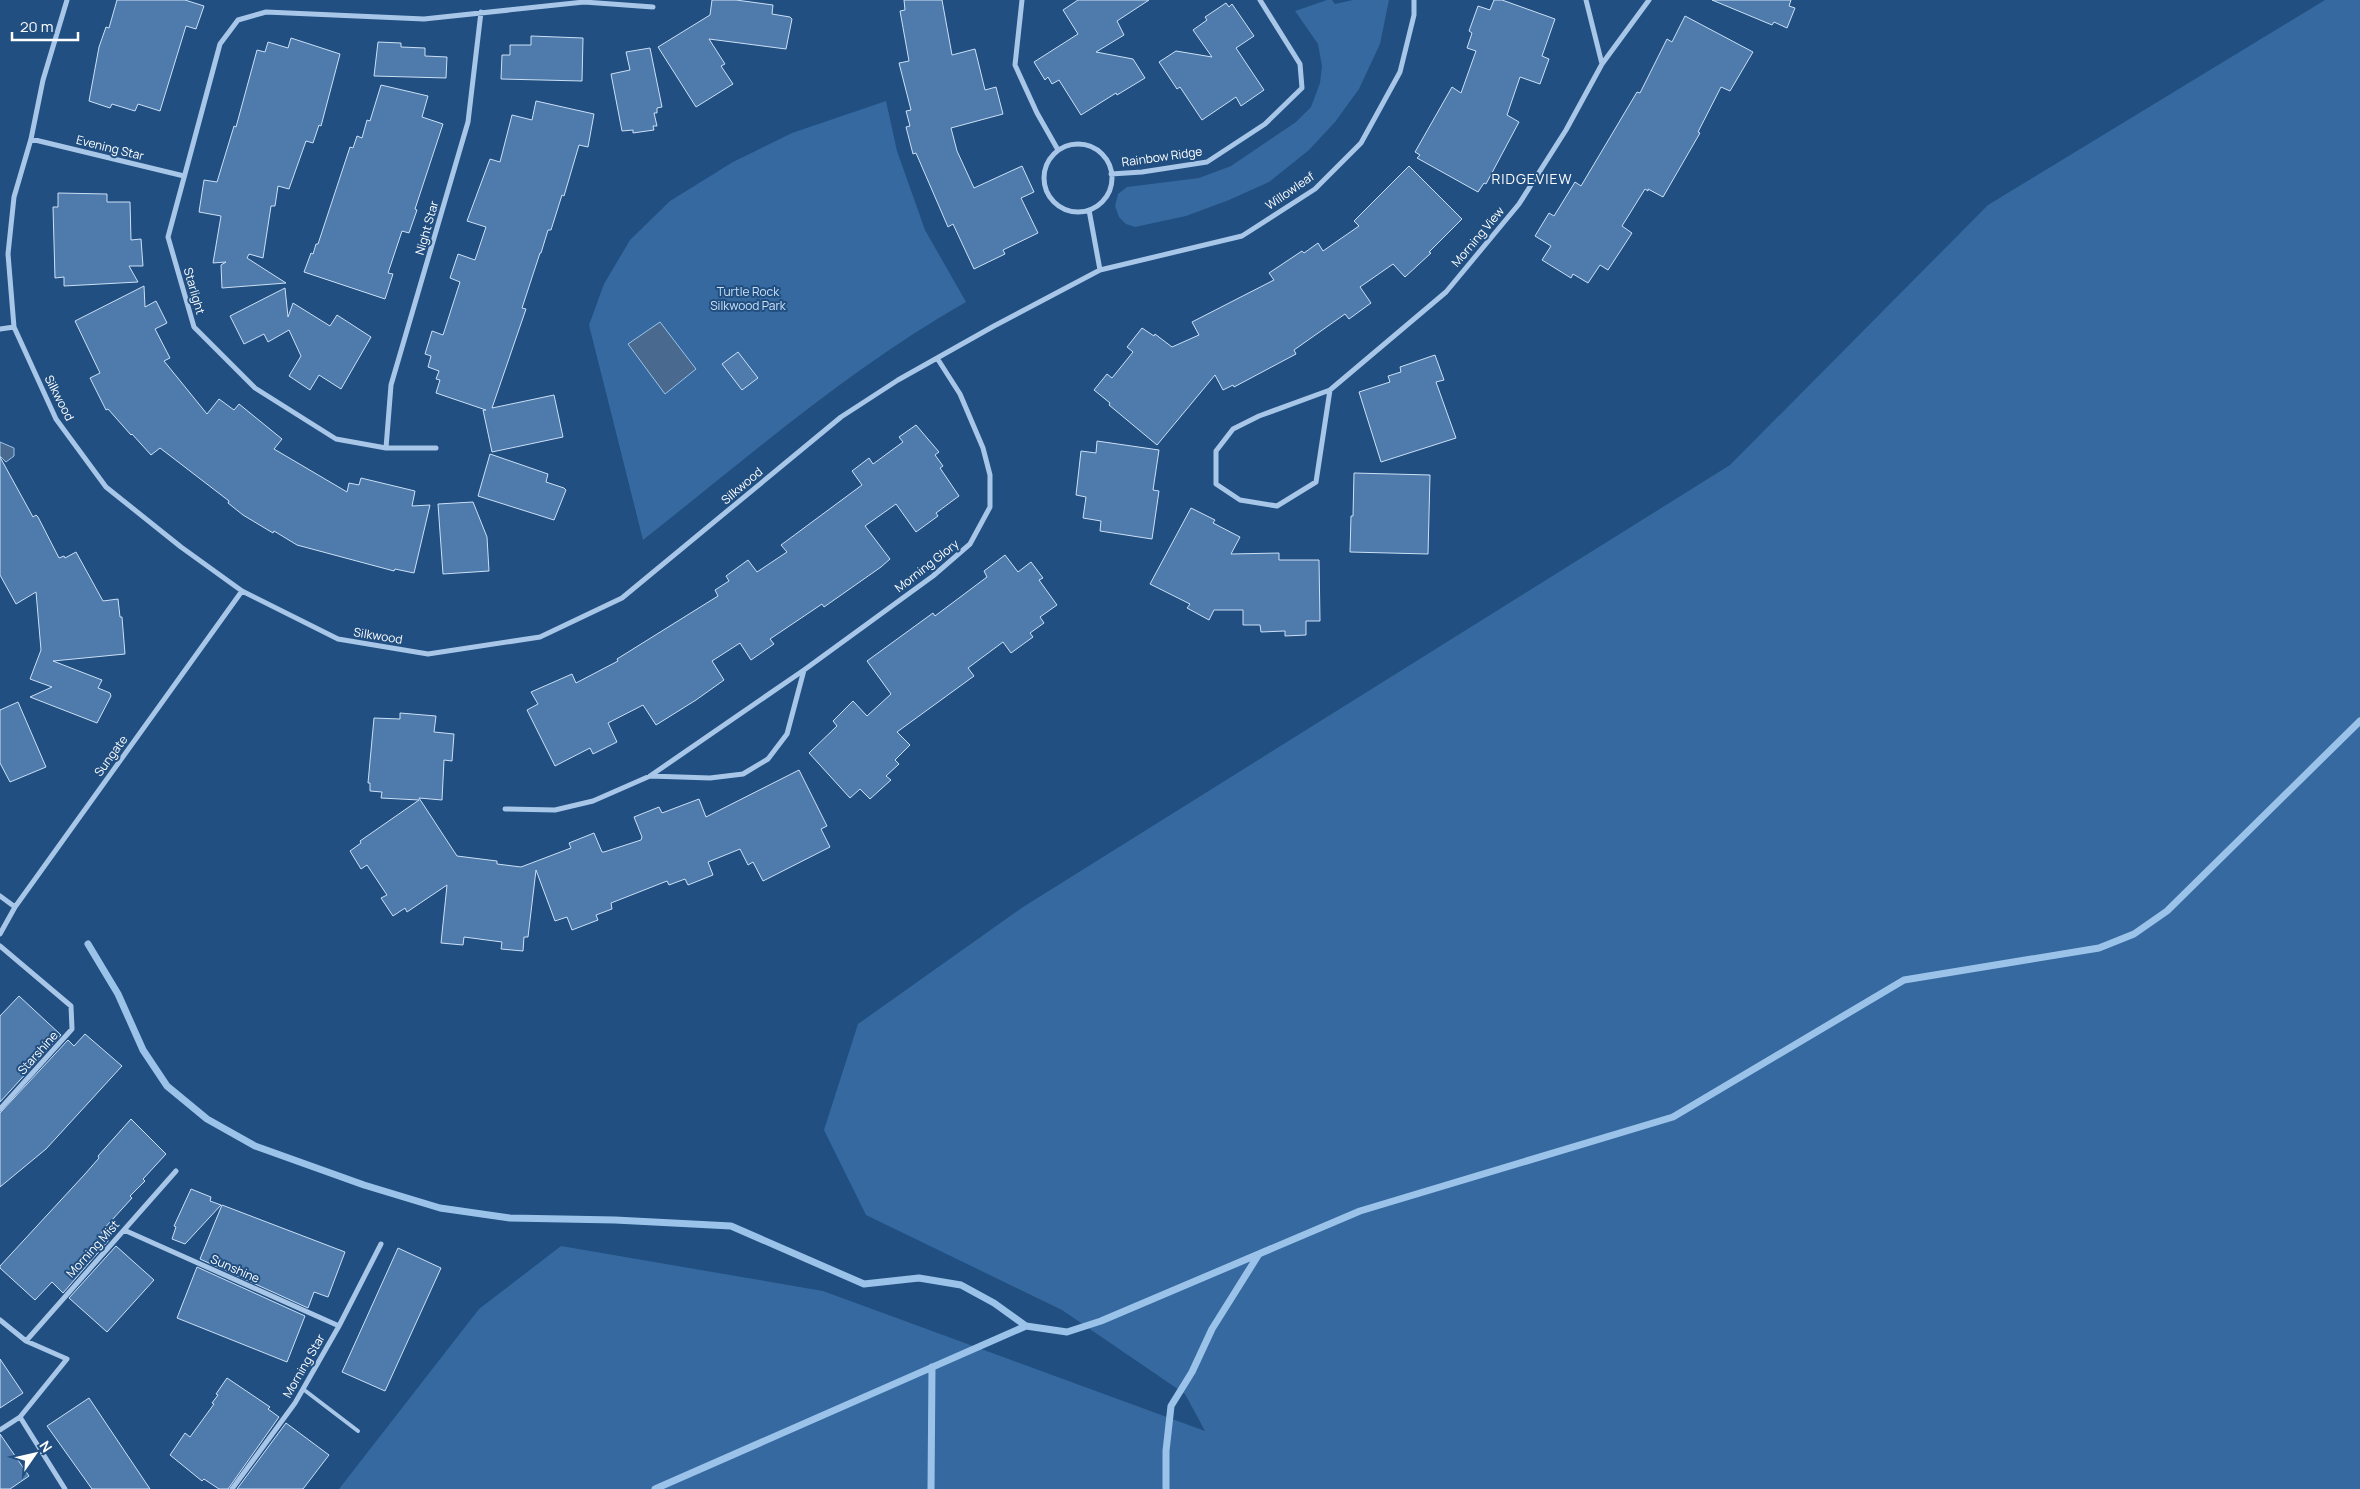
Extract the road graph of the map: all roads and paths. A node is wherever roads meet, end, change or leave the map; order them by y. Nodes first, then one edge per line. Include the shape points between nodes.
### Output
1 (67, 0) edge
2 (1022, 0) edge
3 (1260, 0) edge
4 (1414, 0) edge
5 (1586, 0) edge
6 (1649, 0) edge
7 (653, 7) dead end
8 (481, 12) junction
9 (1602, 64) junction
10 (31, 139) junction
11 (1058, 150) junction
12 (1111, 174) junction
13 (184, 176) junction
14 (1089, 210) junction
15 (1100, 270) junction
16 (14, 326) junction
17 (0, 329) edge
18 (937, 358) junction
19 (1330, 390) junction
20 (386, 448) junction
21 (436, 448) dead end
22 (242, 591) junction
23 (804, 670) junction
24 (650, 776) junction
25 (505, 809) dead end
26 (0, 896) edge
27 (15, 907) junction
28 (0, 934) edge
29 (0, 946) edge
30 (0, 1109) edge
31 (176, 1171) dead end
32 (124, 1230) junction
33 (380, 1244) dead end
34 (0, 1320) edge
35 (339, 1326) junction
36 (26, 1341) junction
37 (303, 1389) junction
38 (20, 1417) junction
39 (0, 1430) edge
40 (358, 1431) dead end
41 (64, 1489) edge
42 (232, 1489) edge

1 - 10 street, Silkwood via 43,80
2 - 11 street via 1016,65
3 - 12 street, Rainbow Ridge via 1300,64 1302,88 1265,124 1207,162
4 - 15 street, Willowleaf via 1414,15 1400,72 1360,143 1315,189 1242,236
5 - 9 street
6 - 9 street, Morning View
7 - 8 street, Starlight via 584,2
8 - 13 street, Starlight via 424,19 266,12 238,20 220,44
8 - 20 street, Night Star via 468,122 391,385
9 - 19 street, Morning View via 1566,130 1513,211 1446,292
10 - 13 street, Evening Star
10 - 16 street, Silkwood via 14,197 8,254
11 - 12 street, Rainbow Ridge via 1074,145 1091,147 1108,163
11 - 14 street via 1045,167 1045,189 1058,206 1068,211
12 - 14 street, Rainbow Ridge via 1107,196
13 - 20 street, Starlight via 168,237 194,328 255,388 336,439
14 - 15 street
15 - 18 street, Silkwood
16 - 17 street
16 - 22 street, Silkwood via 56,419 106,488
18 - 22 street, Silkwood via 841,417 622,598 540,637 428,654 338,639
18 - 23 street, Morning Glory via 960,394 983,448 990,475 990,507 970,544 933,576
19 - 19 street, Morning View via 1316,482 1277,506 1240,500 1216,484 1216,451 1233,429
20 - 21 street, Starlight
22 - 27 street, Sungate
23 - 24 street, Morning Glory
23 - 24 street, Morning Glory via 787,734 768,759 743,774 710,778
24 - 25 street, Morning Glory via 593,800 554,810
26 - 27 street
27 - 28 street, Sungate
29 - 30 street, Starshine via 71,1006 72,1030
31 - 32 street, Morning Mist
32 - 35 street, Sunshine
32 - 36 street, Morning Mist
33 - 35 street, Morning Star
34 - 36 street
35 - 37 street, Morning Star
36 - 38 street via 67,1359
37 - 40 lane
37 - 42 street, Morning Star
38 - 39 street
38 - 41 street

